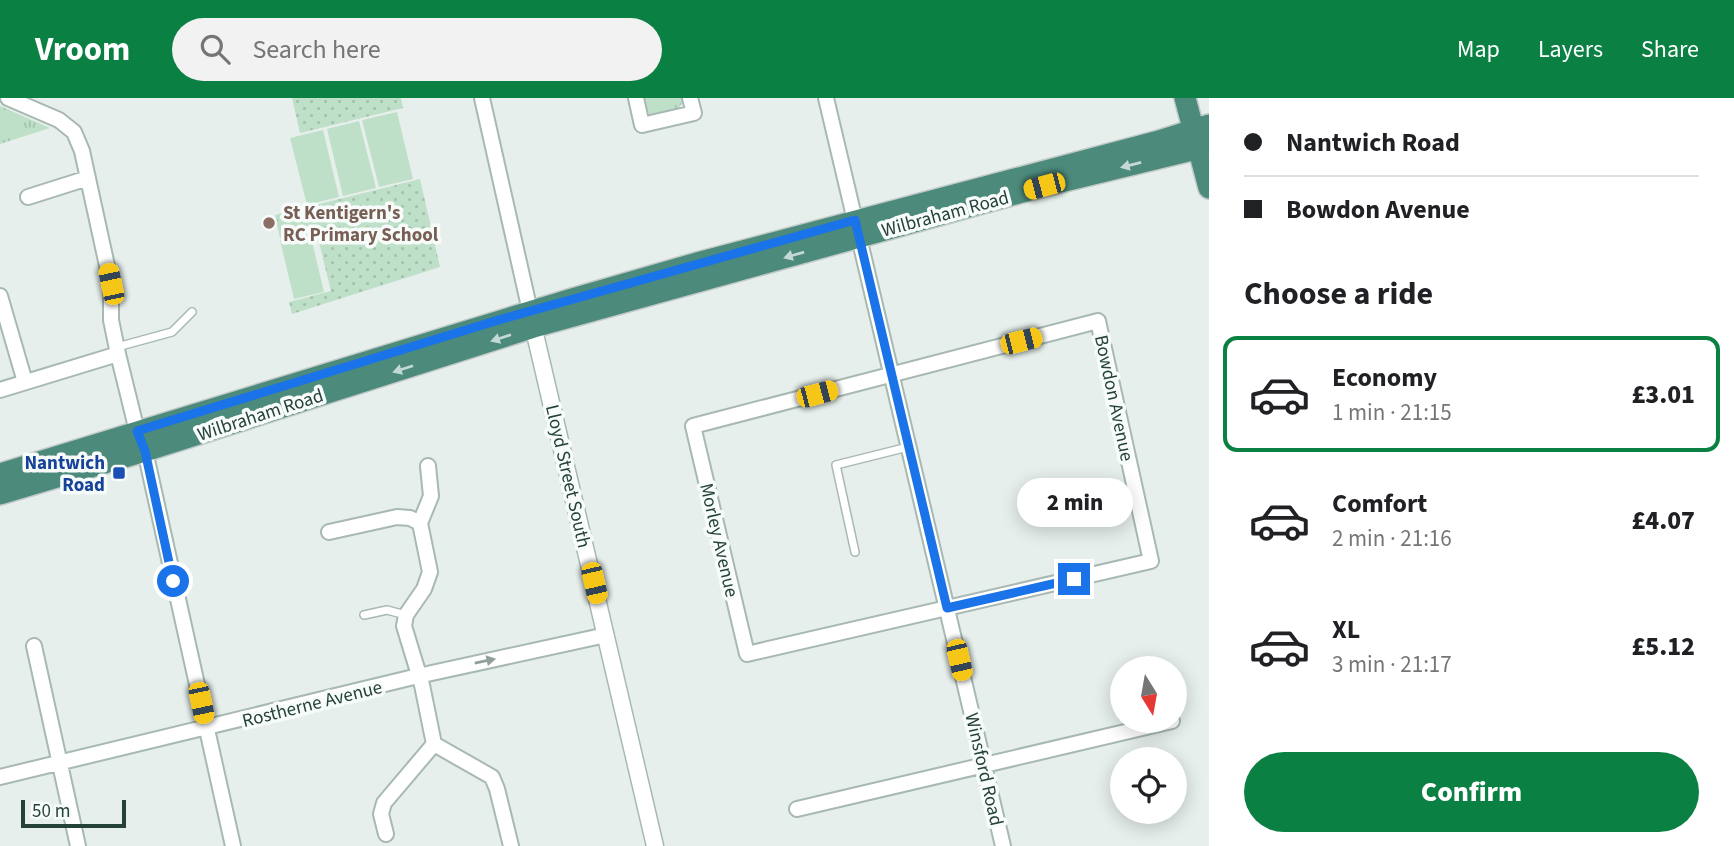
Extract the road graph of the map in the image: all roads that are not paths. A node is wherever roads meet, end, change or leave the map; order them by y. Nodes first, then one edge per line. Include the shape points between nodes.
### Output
1 (8, 98) edge
2 (482, 98) edge
3 (636, 98) edge
4 (690, 98) edge
5 (827, 98) edge
6 (1185, 98) edge
7 (27, 102) edge
8 (1202, 137) edge
9 (88, 178) junction
10 (1209, 188) edge
11 (28, 197) dead end
12 (857, 229) junction
13 (0, 296) edge
14 (191, 312) dead end
15 (532, 319) junction
16 (117, 350) junction
17 (892, 375) junction
18 (25, 382) junction
19 (0, 390) edge
20 (141, 441) junction
21 (909, 447) junction
22 (428, 466) dead end
23 (0, 474) edge
24 (0, 494) edge
25 (419, 523) junction
26 (329, 532) dead end
27 (855, 552) dead end
28 (947, 608) junction
29 (364, 615) dead end
30 (406, 615) junction
31 (606, 635) junction
32 (34, 646) dead end
33 (418, 676) junction
34 (206, 729) junction
35 (1121, 733) edge
36 (434, 744) junction
37 (60, 763) junction
38 (984, 765) junction
39 (0, 777) edge
40 (797, 809) dead end
41 (386, 834) dead end
42 (78, 846) edge
43 (233, 846) edge
44 (511, 846) edge
45 (655, 846) edge
46 (1003, 846) edge

1 - 7 street
2 - 15 street
3 - 4 street via 642,125 694,113
5 - 12 street, Winsford Road
6 - 8 highway
7 - 9 street via 74,132
8 - 10 highway
8 - 12 highway, Wilbraham Road via 1159,141
9 - 11 street
9 - 16 street via 111,284
12 - 15 highway, Wilbraham Road
12 - 17 street, Winsford Road
13 - 18 street
14 - 16 lane via 172,332
15 - 20 highway, Wilbraham Road
15 - 31 street, Lloyd Street South
16 - 18 street
16 - 20 street
17 - 21 street, Winsford Road
17 - 28 street, Morley Avenue via 693,426 699,453 747,654
17 - 28 street, Bowdon Avenue via 1098,321 1151,561
18 - 19 street
20 - 23 highway, Wilbraham Road
20 - 24 highway, Wilbraham Road
20 - 34 street
21 - 27 lane via 835,465
21 - 28 street, Winsford Road
22 - 25 street via 431,496
25 - 26 street via 397,517
25 - 30 street via 430,572 424,590
28 - 38 street, Winsford Road
29 - 30 lane via 387,610
30 - 33 street via 404,626
33 -> 31 street, Rostherne Avenue
31 - 45 street, Lloyd Street South
32 - 37 street
33 - 34 street, Rostherne Avenue
33 - 36 street
34 - 37 street, Rostherne Avenue
34 - 43 street
35 - 38 street
36 - 41 street via 384,803 381,814
36 - 44 street via 492,778
37 - 39 street, Rostherne Avenue
37 - 42 street
38 - 40 street
38 - 46 street, Winsford Road

